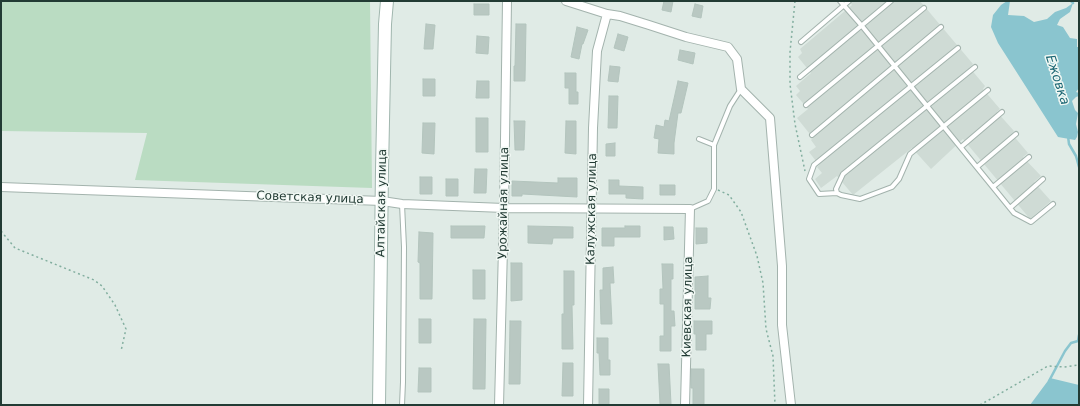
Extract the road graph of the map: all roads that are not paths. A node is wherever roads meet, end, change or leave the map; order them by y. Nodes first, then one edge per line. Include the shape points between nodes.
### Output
1 (387, 1) edge
2 (507, 1) edge
3 (566, 1) edge
4 (840, 1) edge
5 (849, 1) edge
6 (891, 1) edge
7 (844, 5) junction
8 (924, 8) dead end
9 (607, 14) junction
10 (862, 26) junction
11 (940, 27) dead end
12 (801, 42) dead end
13 (879, 46) junction
14 (958, 48) dead end
15 (895, 66) junction
16 (975, 67) dead end
17 (800, 77) dead end
18 (911, 86) junction
19 (741, 89) junction
20 (988, 90) dead end
21 (806, 105) dead end
22 (928, 107) junction
23 (1002, 112) dead end
24 (943, 126) junction
25 (1016, 134) dead end
26 (812, 135) dead end
27 (699, 139) dead end
28 (714, 145) junction
29 (961, 147) junction
30 (1029, 156) dead end
31 (977, 167) junction
32 (1043, 179) dead end
33 (1, 187) edge
34 (993, 187) junction
35 (837, 193) junction
36 (382, 201) junction
37 (402, 204) junction
38 (1053, 204) dead end
39 (504, 208) junction
40 (1010, 208) junction
41 (592, 209) junction
42 (690, 209) junction
43 (379, 405) edge
44 (402, 405) edge
45 (499, 405) edge
46 (588, 405) edge
47 (685, 405) edge
48 (791, 405) edge

1 - 36 main road, Алтайская улица
2 - 39 street, Урожайная улица
3 - 9 street
4 - 7 lane
5 - 7 lane
6 - 10 lane
7 - 10 lane
7 - 12 lane
8 - 13 lane
9 - 19 street via 686,37 728,46 737,59
9 - 41 street, Калужская улица via 597,51
10 - 13 lane
10 - 17 lane
11 - 15 lane
13 - 15 lane
13 - 21 lane
14 - 18 lane
15 - 18 lane
15 - 26 lane
16 - 22 lane
18 - 22 lane
18 - 35 lane via 814,165 809,179 819,194
19 - 28 lane via 730,106
19 - 48 street via 770,118 782,266 782,325
20 - 24 lane
22 - 24 lane
22 - 35 lane via 844,174 836,189
23 - 29 lane
24 - 29 lane
24 - 35 lane via 910,154 899,179 892,187 860,199
25 - 31 lane
27 - 28 lane
28 - 42 lane via 714,189 708,200
29 - 31 lane
30 - 34 lane
31 - 34 lane
32 - 40 lane
33 - 36 street, Советская улица
34 - 40 lane
36 - 37 street, Советская улица
36 - 43 main road, Алтайская улица
37 - 39 street, Советская улица
37 - 44 lane
38 - 40 lane via 1031,222
39 - 41 street, Советская улица
39 - 45 street, Урожайная улица
41 - 42 street, Советская улица
41 - 46 street, Калужская улица
42 - 47 street, Киевская улица

